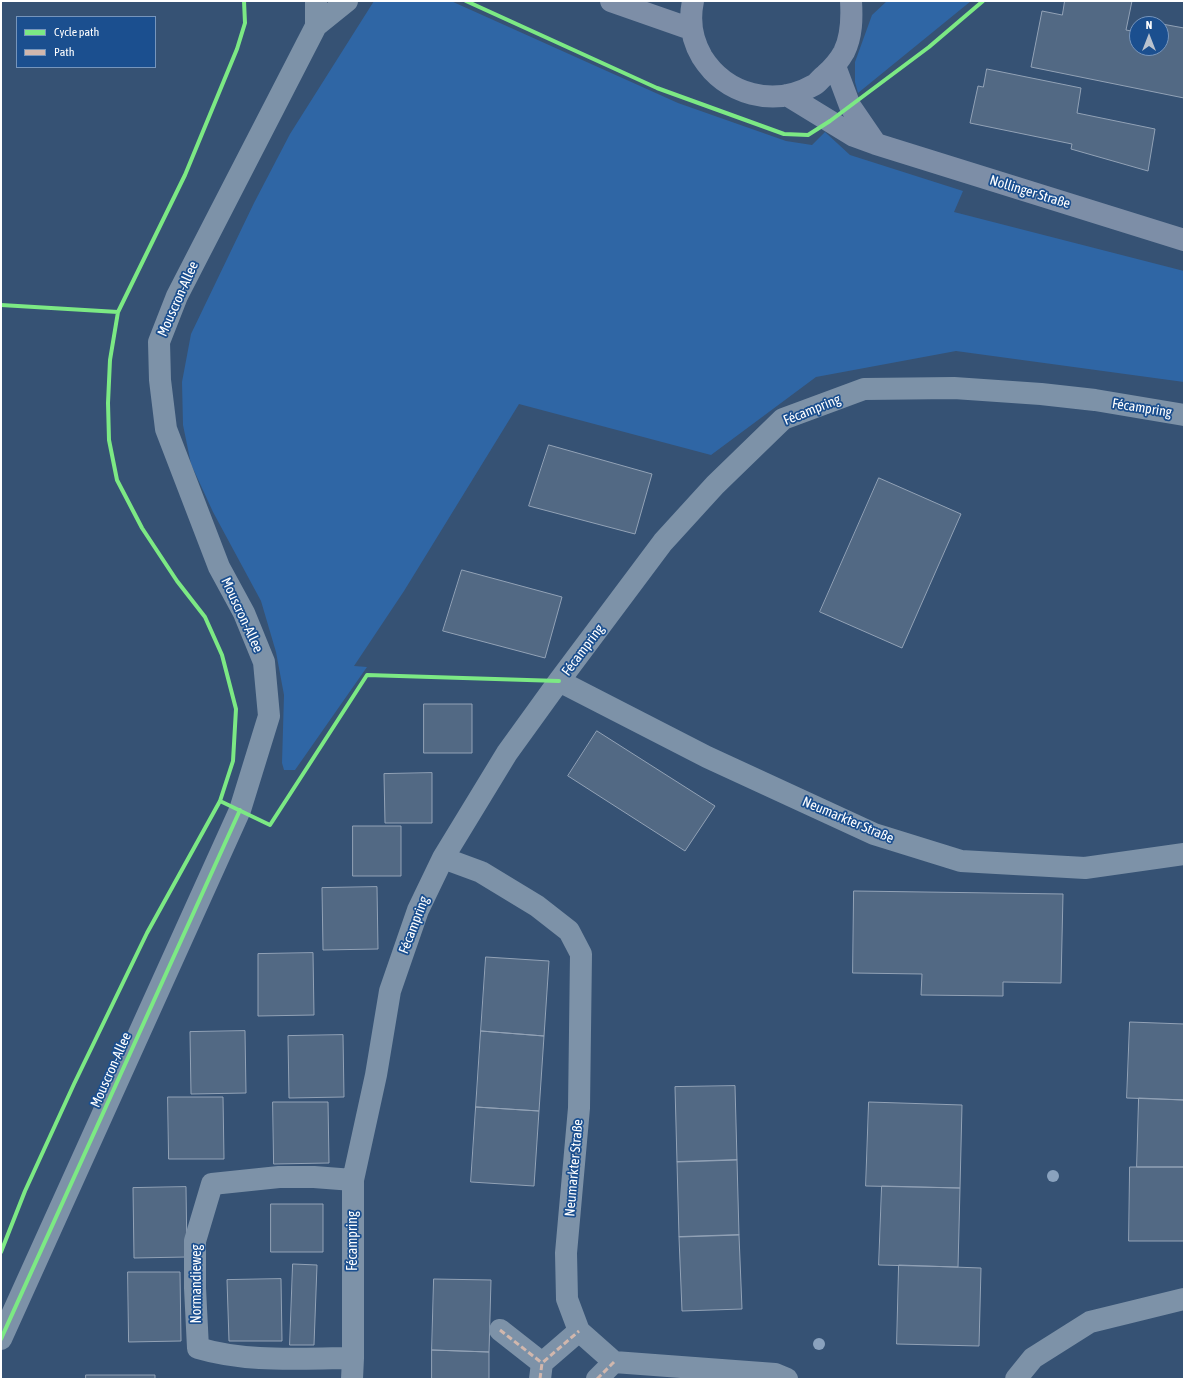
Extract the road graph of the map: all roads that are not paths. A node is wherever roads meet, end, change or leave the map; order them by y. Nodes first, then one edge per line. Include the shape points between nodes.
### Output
1 (316, 1) edge
2 (347, 1) edge
3 (611, 1) edge
4 (693, 1) edge
5 (851, 1) edge
6 (316, 26) junction
7 (692, 29) junction
8 (835, 66) junction
9 (787, 95) junction
10 (876, 144) junction
11 (1184, 240) edge
12 (1184, 415) edge
13 (559, 681) junction
14 (1184, 854) edge
15 (443, 858) junction
16 (353, 1180) junction
17 (1184, 1299) edge
18 (500, 1330) dead end
19 (579, 1331) junction
20 (1, 1339) edge
21 (614, 1362) junction
22 (352, 1368) edge
23 (541, 1371) edge
24 (597, 1379) edge
25 (787, 1379) edge
26 (1016, 1379) edge

1 - 6 street, Mouscron-Allee
2 - 6 street, Mouscron-Allee
3 - 7 main road
4 - 7 main road
5 - 8 main road via 850,35 845,51
6 - 20 street, Mouscron-Allee via 177,296 159,342 160,380 166,429 219,567 244,613 264,662 270,716 240,810
7 - 9 main road via 698,50 709,68 725,82 744,92 766,97
8 - 9 main road via 814,85
8 - 10 main road via 850,106
9 - 10 main road, Nollinger Straße via 854,136
10 - 11 main road, Nollinger Straße
12 - 13 street, Fécampring via 1095,400 954,388 864,389 783,419 715,485 663,542
13 - 14 street, Neumarkter Straße via 707,757 874,834 961,861 1085,868
13 - 15 street, Fécampring via 507,753
15 - 16 street, Fécampring via 418,910 390,991 376,1075
15 - 19 street, Neumarkter Straße via 481,872 536,906 569,931 582,954 579,1108 566,1253 567,1299
16 - 22 street, Fécampring
16 - 22 street, Normandieweg via 279,1177 212,1184 195,1241 194,1288 198,1348 218,1354
17 - 26 street via 1090,1322 1033,1358
18 - 23 street
19 - 21 street, Neumarkter Straße
19 - 23 street
21 - 24 street
21 - 25 street via 775,1374

